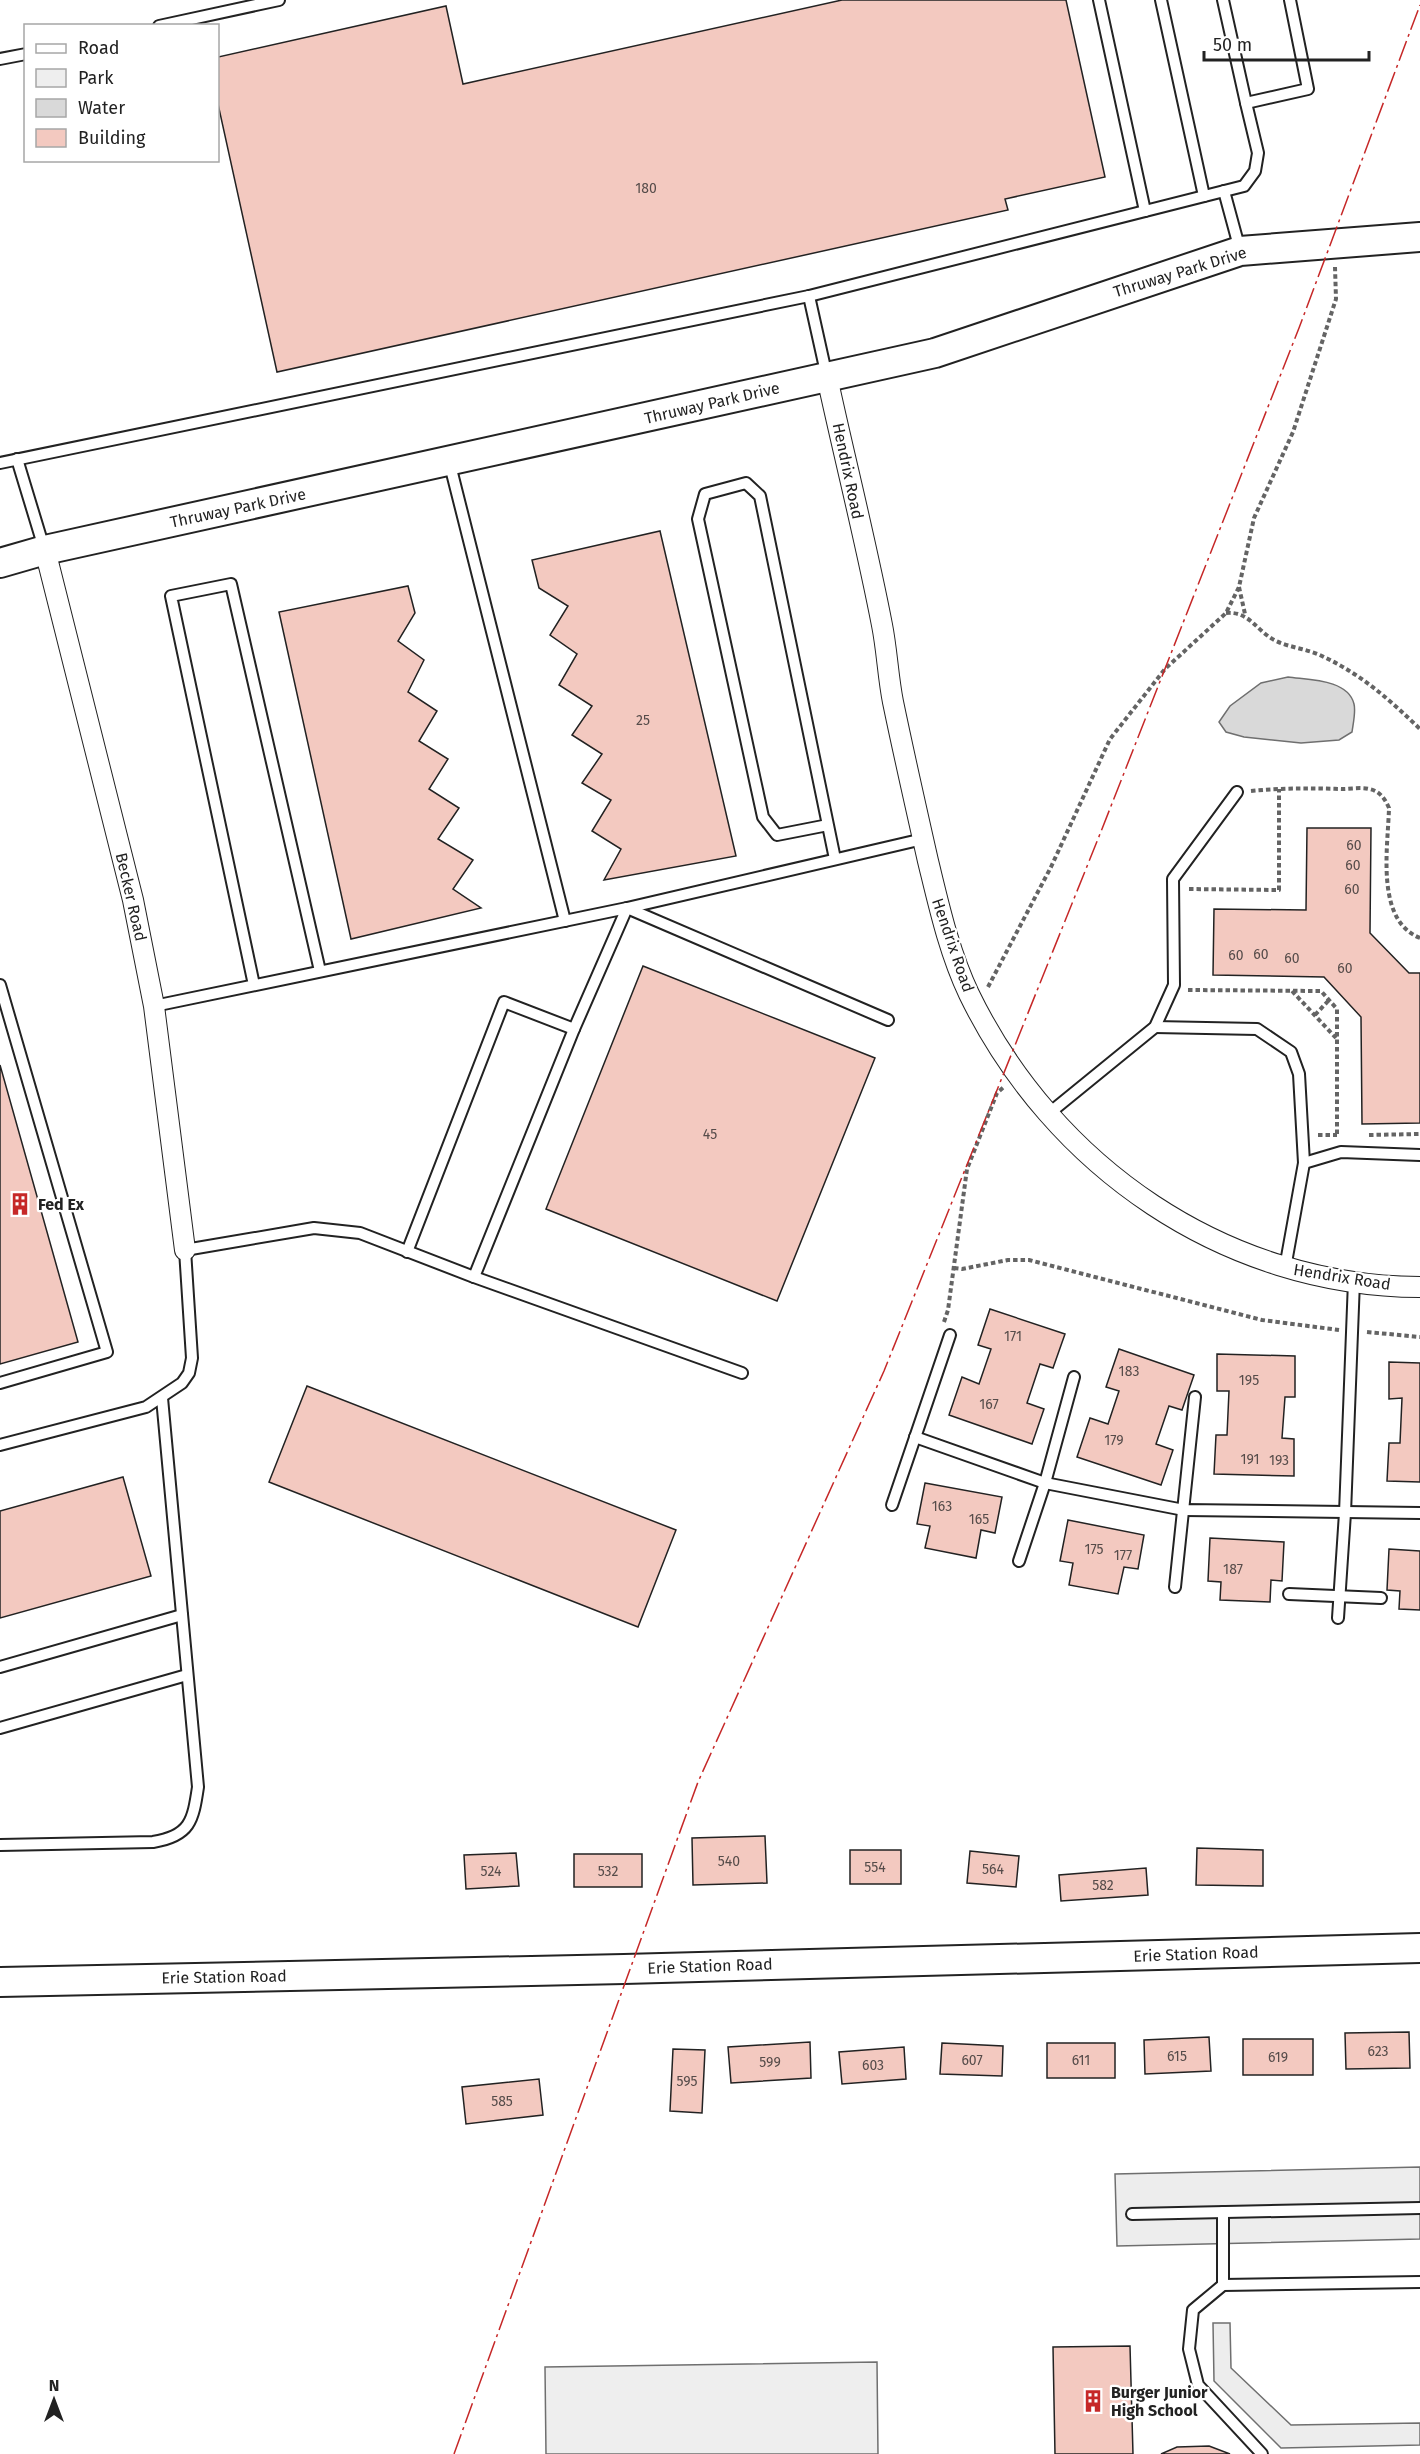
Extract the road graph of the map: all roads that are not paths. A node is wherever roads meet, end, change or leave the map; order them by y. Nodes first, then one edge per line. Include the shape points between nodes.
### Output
1 (279, 0) edge
2 (1099, 0) edge
3 (1161, 0) edge
4 (1223, 0) edge
5 (1290, 0) edge
6 (168, 24) edge
7 (24, 54) edge
8 (0, 59) edge
9 (1246, 103) junction
10 (1224, 191) junction
11 (1204, 196) junction
12 (1145, 211) junction
13 (1420, 237) edge
14 (1240, 251) junction
15 (809, 296) junction
16 (827, 377) junction
17 (17, 459) junction
18 (449, 461) junction
19 (0, 463) edge
20 (45, 550) junction
21 (0, 563) edge
22 (1238, 792) road end
23 (828, 825) junction
24 (923, 840) junction
25 (835, 859) junction
26 (627, 908) junction
27 (565, 921) junction
28 (320, 971) junction
29 (0, 985) edge
30 (254, 985) junction
31 (154, 1006) junction
32 (888, 1020) dead end
33 (1155, 1027) junction
34 (574, 1029) junction
35 (1047, 1115) junction
36 (1420, 1155) edge
37 (1304, 1163) junction
38 (185, 1250) junction
39 (407, 1252) junction
40 (1285, 1268) junction
41 (474, 1277) junction
42 (1354, 1281) junction
43 (1420, 1287) edge
44 (950, 1335) road end
45 (742, 1373) dead end
46 (1074, 1377) dead end
47 (0, 1383) edge
48 (1195, 1397) dead end
49 (162, 1398) junction
50 (915, 1437) junction
51 (0, 1445) edge
52 (1046, 1483) junction
53 (892, 1505) dead end
54 (1184, 1510) junction
55 (1345, 1513) junction
56 (1420, 1513) edge
57 (1019, 1561) dead end
58 (1174, 1587) dead end
59 (1289, 1594) dead end
60 (1340, 1597) junction
61 (1381, 1598) dead end
62 (182, 1615) junction
63 (1338, 1617) dead end
64 (0, 1667) edge
65 (187, 1675) junction
66 (0, 1728) edge
67 (0, 1845) edge
68 (1420, 1948) edge
69 (0, 1982) edge
70 (1420, 2208) edge
71 (1223, 2212) junction
72 (1131, 2214) dead end
73 (1420, 2282) edge
74 (1223, 2285) junction
75 (1262, 2454) edge

1 - 6 lane
2 - 12 lane
3 - 11 lane
4 - 9 lane
5 - 9 lane via 1308,88
7 - 8 lane
9 - 10 lane via 1258,153 1256,171 1244,186
10 - 11 lane
10 - 14 lane
11 - 12 lane
12 - 15 lane
13 - 14 main road, Thruway Park Drive
14 - 16 main road, Thruway Park Drive via 935,352
15 - 16 lane
15 - 17 lane
16 - 18 main road, Thruway Park Drive
16 - 24 street, Hendrix Road via 882,627 892,700
17 - 19 lane
17 - 20 lane
18 - 20 main road, Thruway Park Drive
18 - 27 lane
20 - 21 main road, Thruway Park Drive
20 - 31 street, Becker Road via 133,900
22 - 33 lane via 1173,879 1174,985
23 - 23 lane via 760,496 746,483 705,494 698,519 763,817 777,835
23 - 25 lane
24 - 25 lane
24 - 35 street, Hendrix Road via 952,950 973,1003 1017,1076
25 - 26 lane
26 - 27 lane
26 - 32 lane
26 - 34 lane
27 - 28 lane
28 - 30 lane
28 - 30 lane via 231,584 171,596
29 - 47 lane via 107,1352
30 - 31 lane
31 - 38 street, Becker Road
33 - 35 lane
33 - 37 lane via 1257,1029 1291,1052 1299,1074
34 - 39 lane via 504,1002
34 - 41 lane
35 - 40 street, Hendrix Road via 1121,1184 1162,1212 1205,1235
36 - 37 lane via 1341,1152
37 - 40 lane
38 - 39 lane via 314,1228 360,1233
38 - 49 lane via 192,1358 182,1383
39 - 41 lane
40 - 42 street, Hendrix Road
41 - 45 lane
42 - 43 street, Hendrix Road
42 - 55 lane
44 - 50 lane
46 - 52 lane
48 - 54 lane
49 - 51 lane via 146,1407
49 - 62 lane
50 - 52 lane
50 - 53 lane
52 - 54 lane
52 - 57 lane
54 - 55 lane
54 - 58 lane
55 - 56 lane
55 - 60 lane
59 - 60 lane
60 - 61 lane
60 - 63 lane
62 - 64 lane
62 - 65 lane
65 - 66 lane
65 - 67 lane via 198,1787 190,1823 182,1832 153,1842
68 - 69 main road, Erie Station Road
70 - 71 lane
71 - 72 lane
71 - 74 lane
73 - 74 lane
74 - 75 lane via 1193,2310 1189,2349 1198,2385

